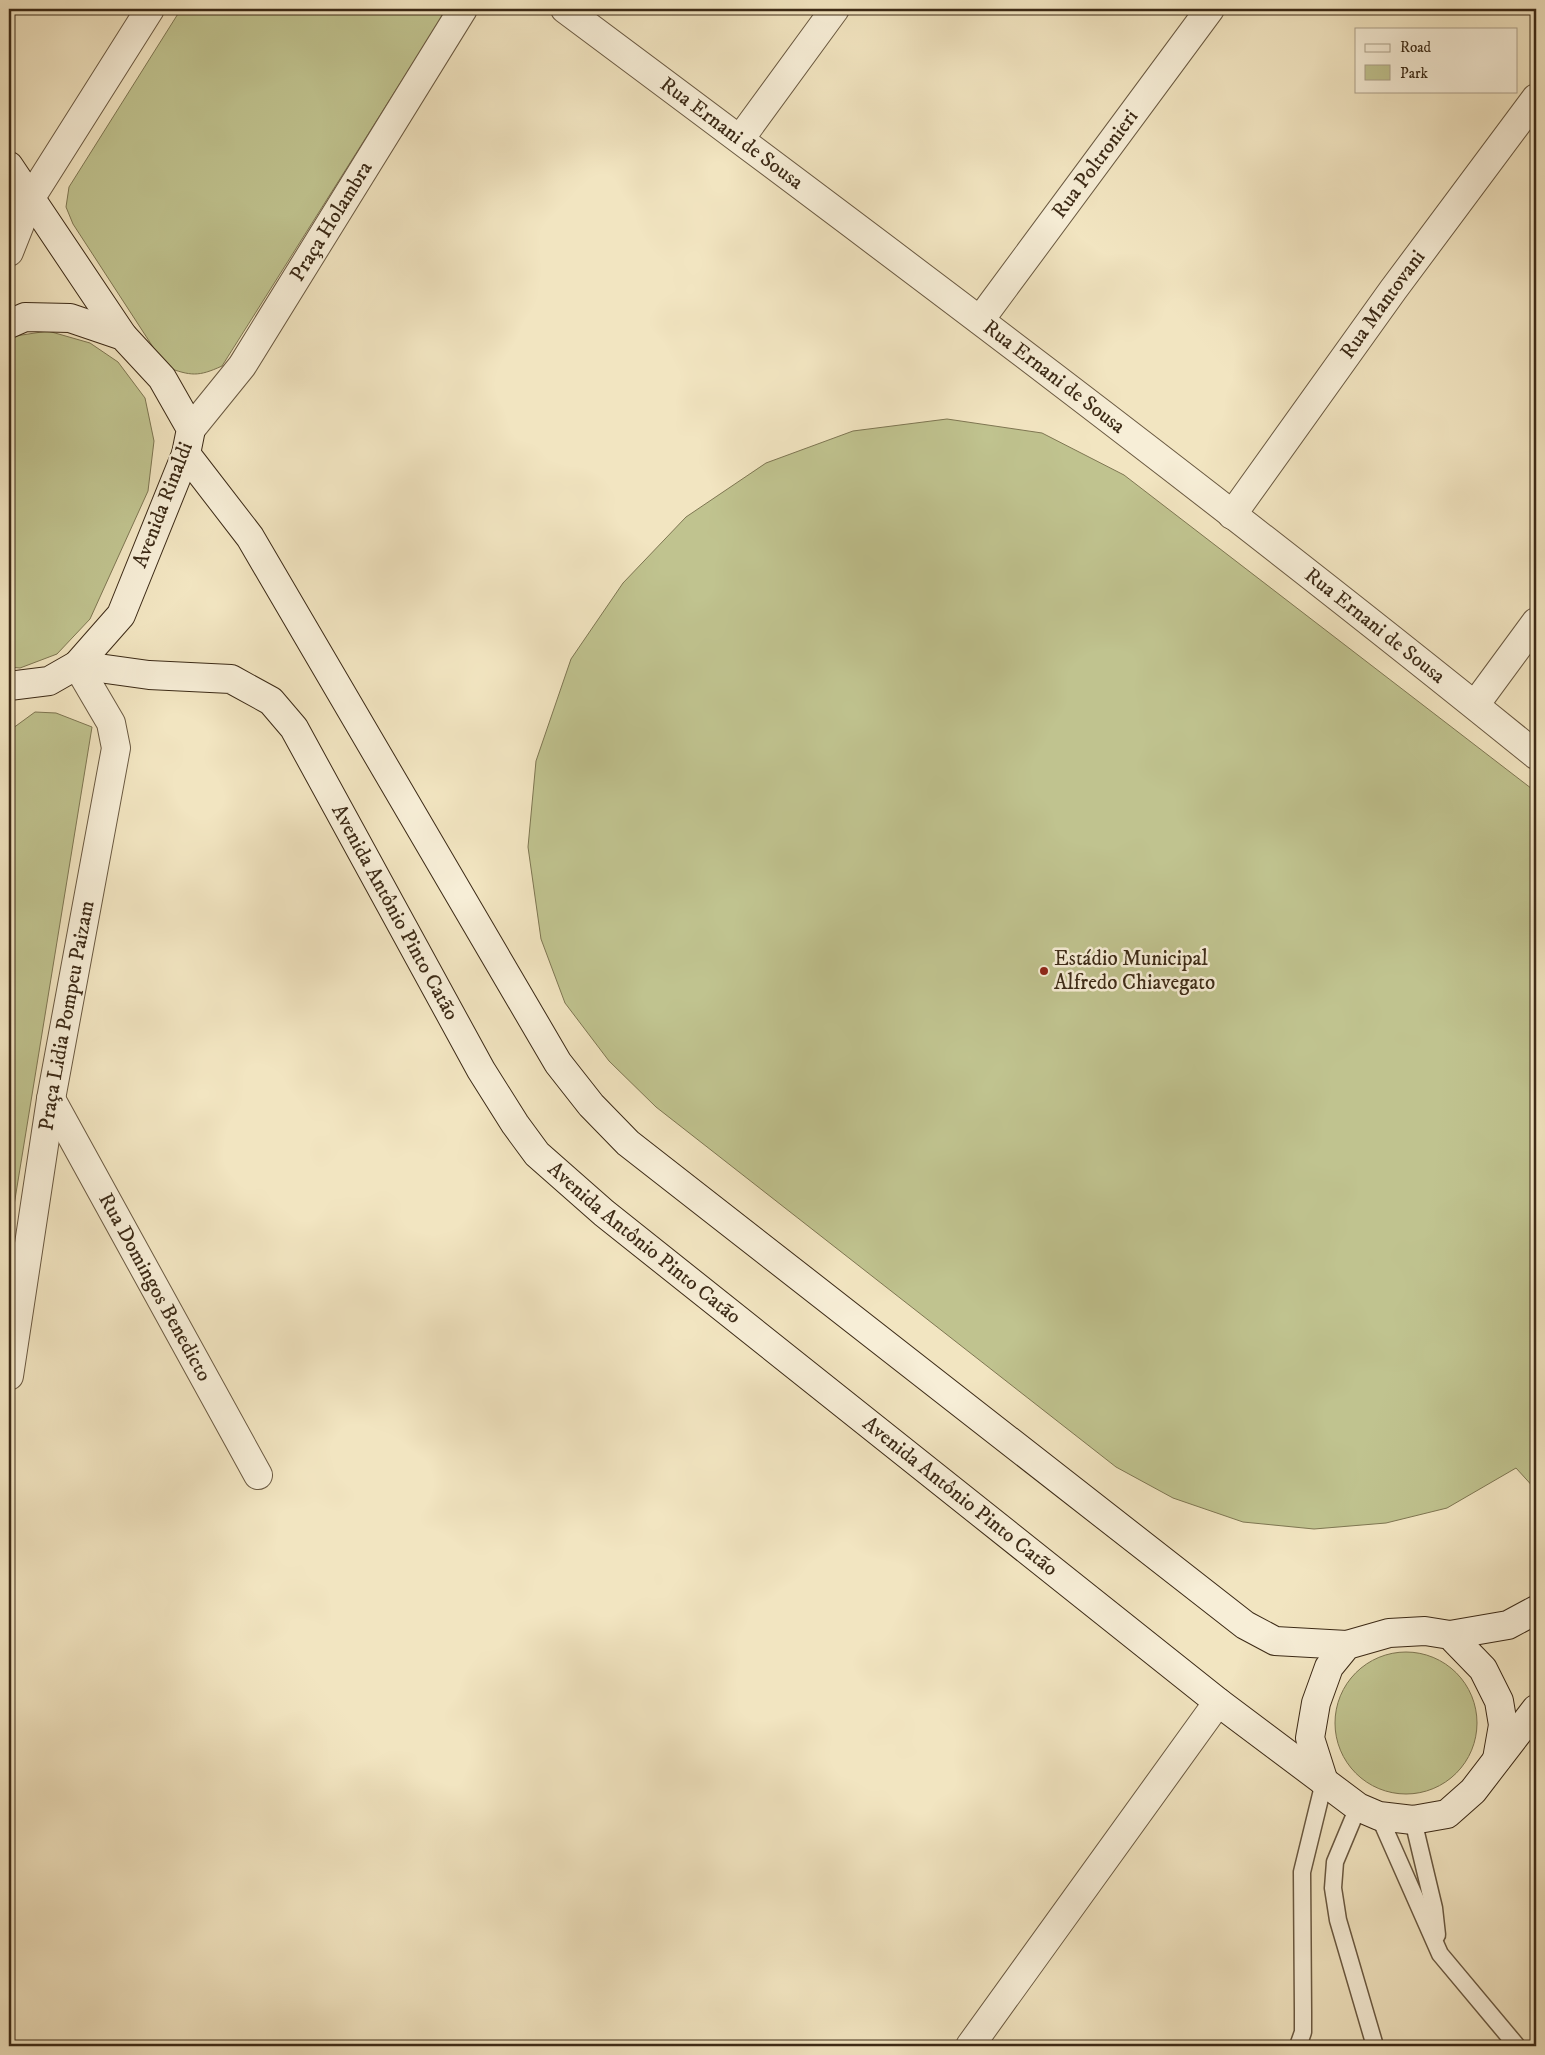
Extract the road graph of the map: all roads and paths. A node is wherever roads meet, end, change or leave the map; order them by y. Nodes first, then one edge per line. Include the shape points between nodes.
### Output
1 (150, 9) edge
2 (463, 9) edge
3 (565, 9) edge
4 (834, 9) edge
5 (1210, 9) edge
6 (1536, 98) edge
7 (740, 139) junction
8 (9, 166) edge
9 (30, 199) junction
10 (9, 252) edge
11 (980, 320) junction
12 (9, 324) edge
13 (123, 336) junction
14 (189, 441) junction
15 (1232, 515) junction
16 (1536, 622) edge
17 (77, 665) junction
18 (10, 687) edge
19 (1475, 705) junction
20 (1536, 755) edge
21 (51, 1099) junction
22 (9, 1376) edge
23 (258, 1474) dead end
24 (1536, 1610) edge
25 (1450, 1634) junction
26 (1347, 1645) junction
27 (1218, 1702) junction
28 (1536, 1709) edge
29 (1497, 1760) junction
30 (1324, 1782) junction
31 (1368, 1812) junction
32 (1413, 1820) junction
33 (1440, 1954) junction
34 (970, 2046) edge
35 (1298, 2046) edge
36 (1375, 2046) edge
37 (1517, 2046) edge

1 - 9 main road
2 - 14 main road, Praça Holambra via 242,366
3 - 7 main road, Rua Ernani de Sousa
4 - 7 main road
5 - 11 main road, Rua Poltronieri
6 - 15 main road, Rua Mantovani
7 - 11 main road, Rua Ernani de Sousa
8 - 9 main road
9 - 10 main road
9 - 13 main road
11 - 15 main road, Rua Ernani de Sousa
12 - 13 main road, Avenida Rinaldi via 25,318 70,318
13 - 14 main road, Avenida Rinaldi via 162,378
14 - 17 main road, Avenida Rinaldi via 121,615
14 - 26 main road via 250,537 558,1063 591,1105 628,1143 1245,1624 1275,1640
15 - 19 main road, Rua Ernani de Sousa
16 - 19 main road
17 - 18 main road, Avenida Rinaldi via 49,681
17 - 21 main road, Praça Lidia Pompeu Paizam via 111,723 116,748
17 - 27 main road, Avenida Antônio Pinto Catão via 149,675 231,679 271,701 294,728 481,1070 537,1154 604,1213
19 - 20 main road, Rua Ernani de Sousa
21 - 22 main road, Praça Lidia Pompeu Paizam
21 - 23 main road, Rua Domingos Benedicto
24 - 25 main road via 1508,1625
25 - 26 main road via 1425,1630 1388,1632
25 - 29 main road via 1483,1669 1499,1700 1503,1724
26 - 30 main road via 1329,1667 1316,1702 1310,1738
27 - 30 main road, Avenida Antônio Pinto Catão
27 - 34 main road
28 - 29 main road
29 - 32 main road via 1473,1791 1447,1814
30 - 31 main road, Avenida Antônio Pinto Catão
30 - 35 lane via 1302,1872 1303,2012
31 - 32 main road
31 - 33 lane
31 - 36 lane via 1335,1862 1333,1888 1338,1920
32 - 33 lane via 1434,1908
33 - 37 lane

